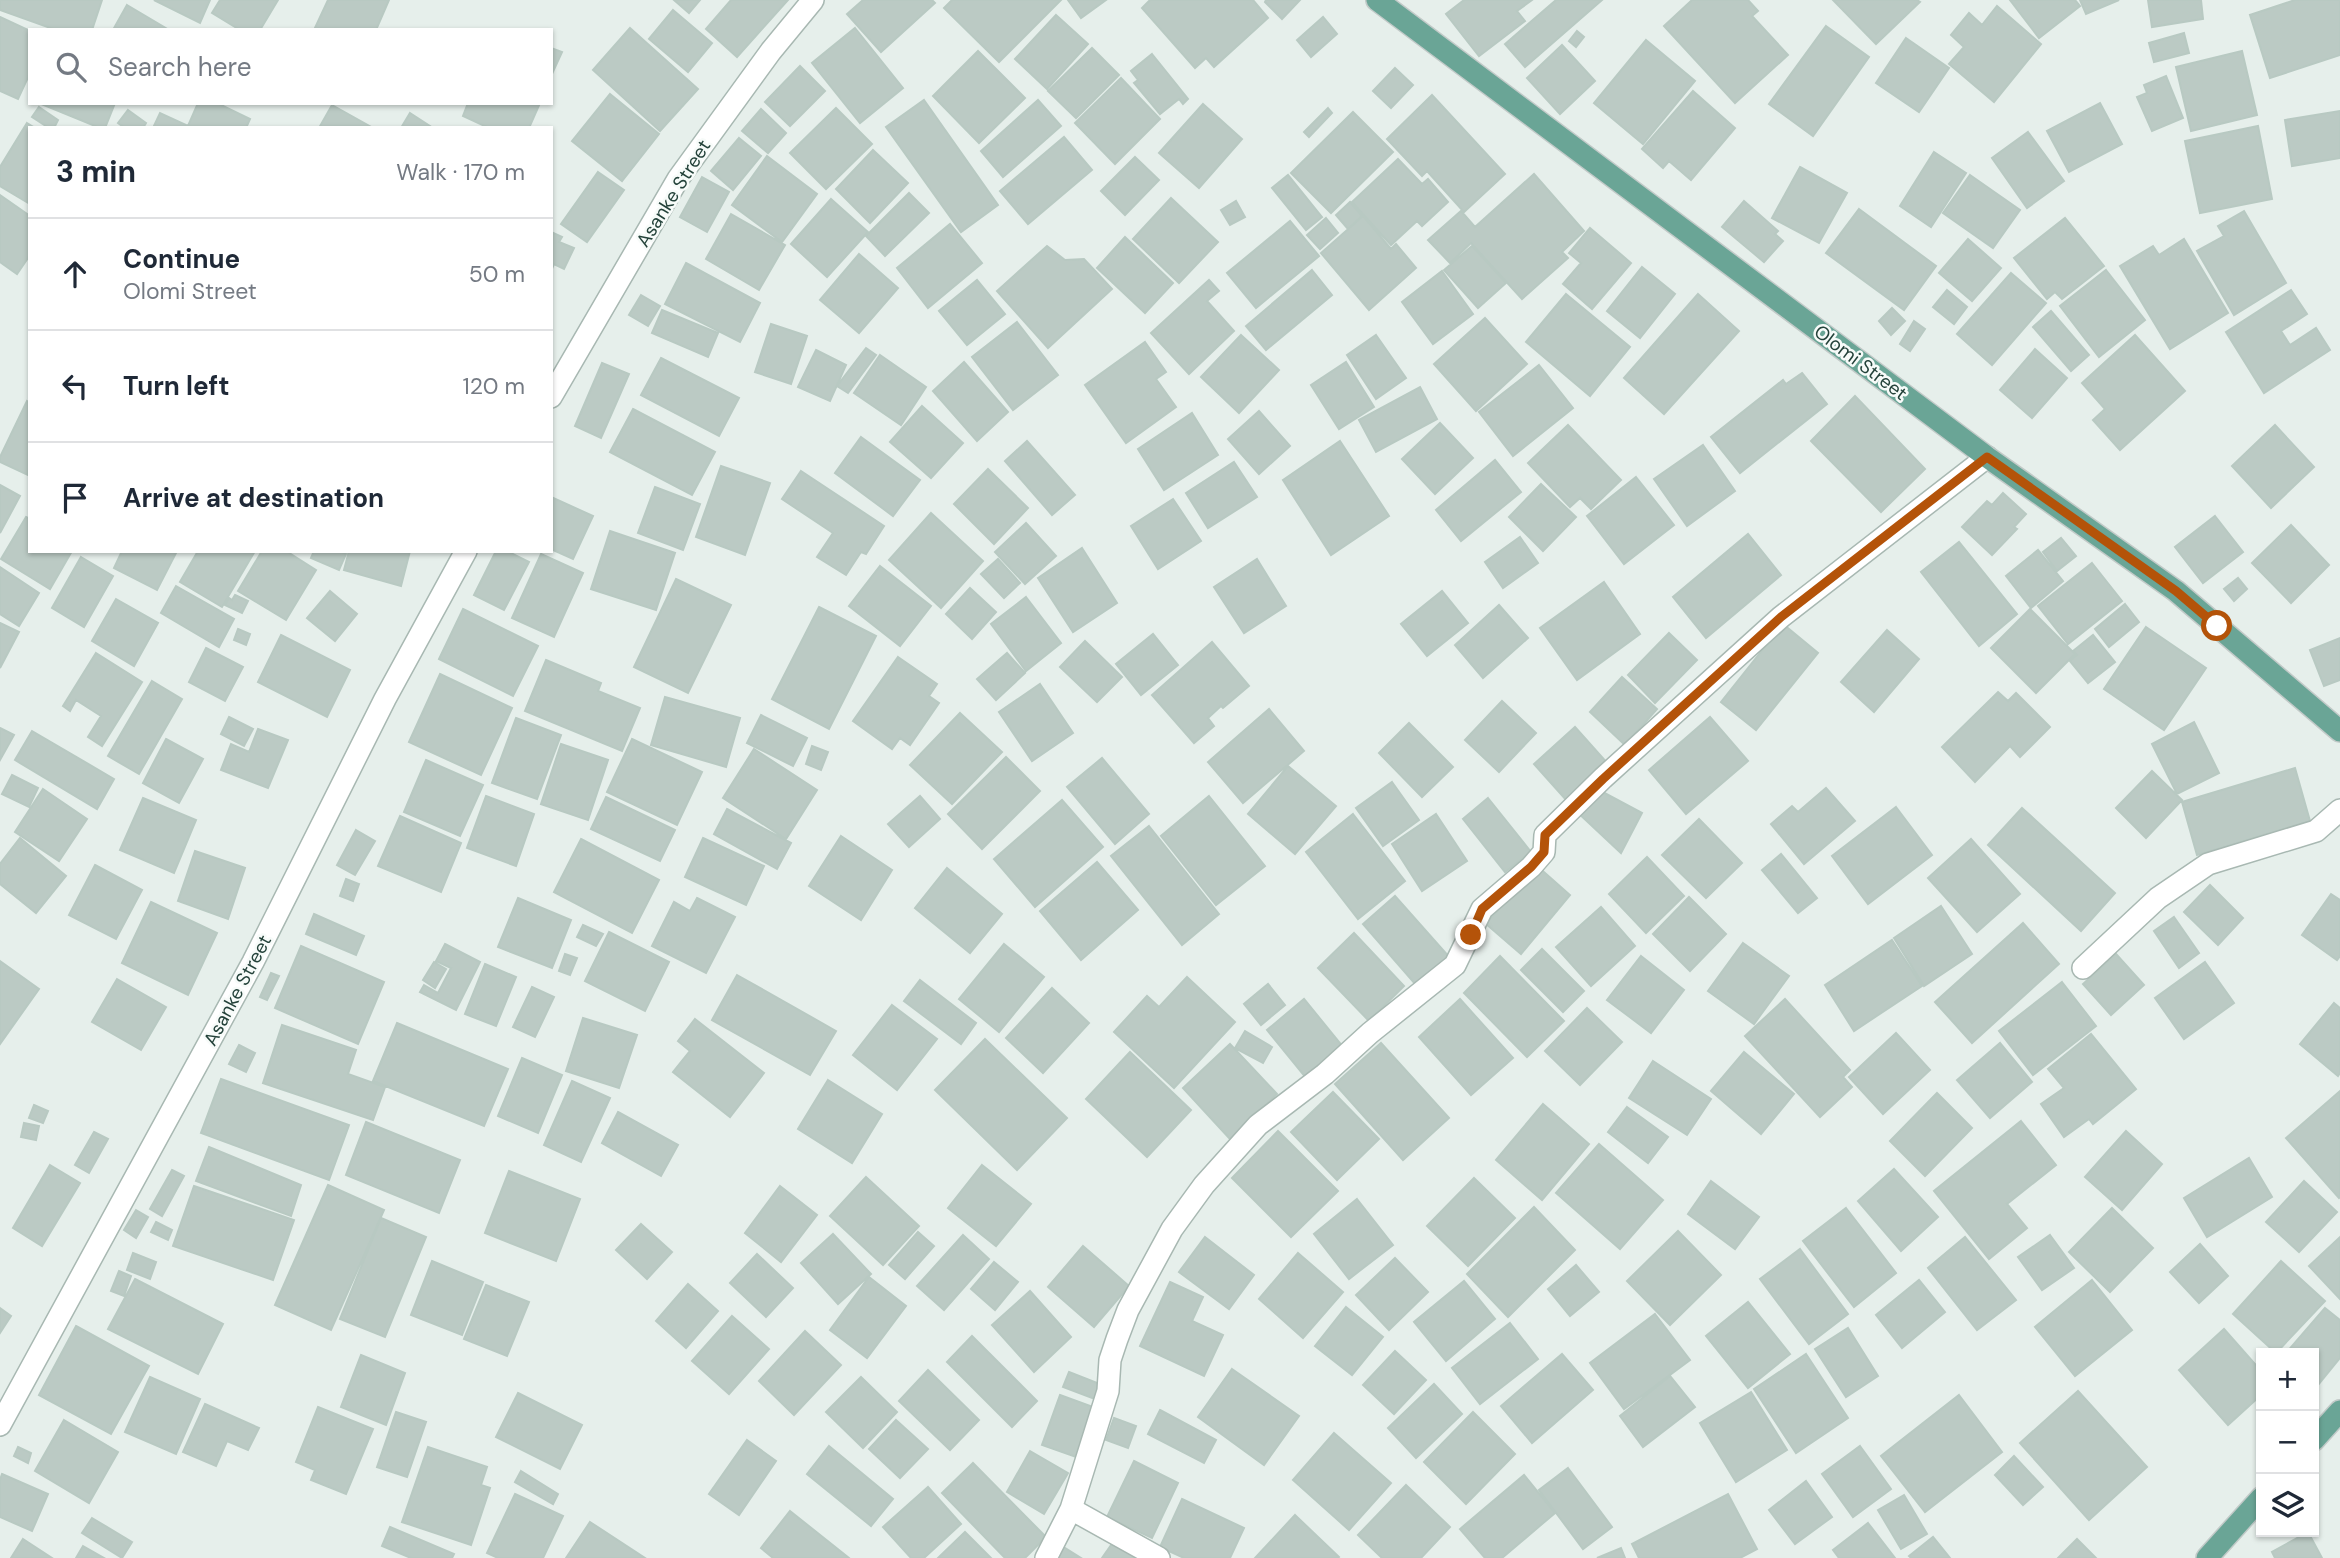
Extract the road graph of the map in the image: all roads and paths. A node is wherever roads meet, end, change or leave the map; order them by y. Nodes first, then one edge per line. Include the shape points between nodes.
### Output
1 (813, 0) edge
2 (1377, 0) edge
3 (553, 394) edge
4 (1987, 457) junction
5 (466, 553) edge
6 (2340, 731) edge
7 (2340, 810) edge
8 (2083, 968) dead end
9 (2340, 1411) edge
10 (0, 1425) edge
11 (2319, 1434) edge
12 (2256, 1504) edge
13 (1071, 1509) junction
14 (1046, 1558) edge
15 (1160, 1558) edge
16 (2207, 1558) edge

1 - 3 street, Asanke Street via 678,179
2 - 4 main road, Olomi Street
4 - 6 main road, Olomi Street via 2176,591
4 - 13 street via 1781,617 1603,779 1545,835 1544,852 1531,867 1482,909 1455,965 1258,1125 1204,1185 1172,1229 1128,1310 1110,1360 1108,1391
5 - 10 street, Asanke Street via 385,699 253,961
7 - 8 street via 2316,831 2208,864 2158,898
9 - 11 main road
12 - 16 main road
13 - 14 street
13 - 15 street

